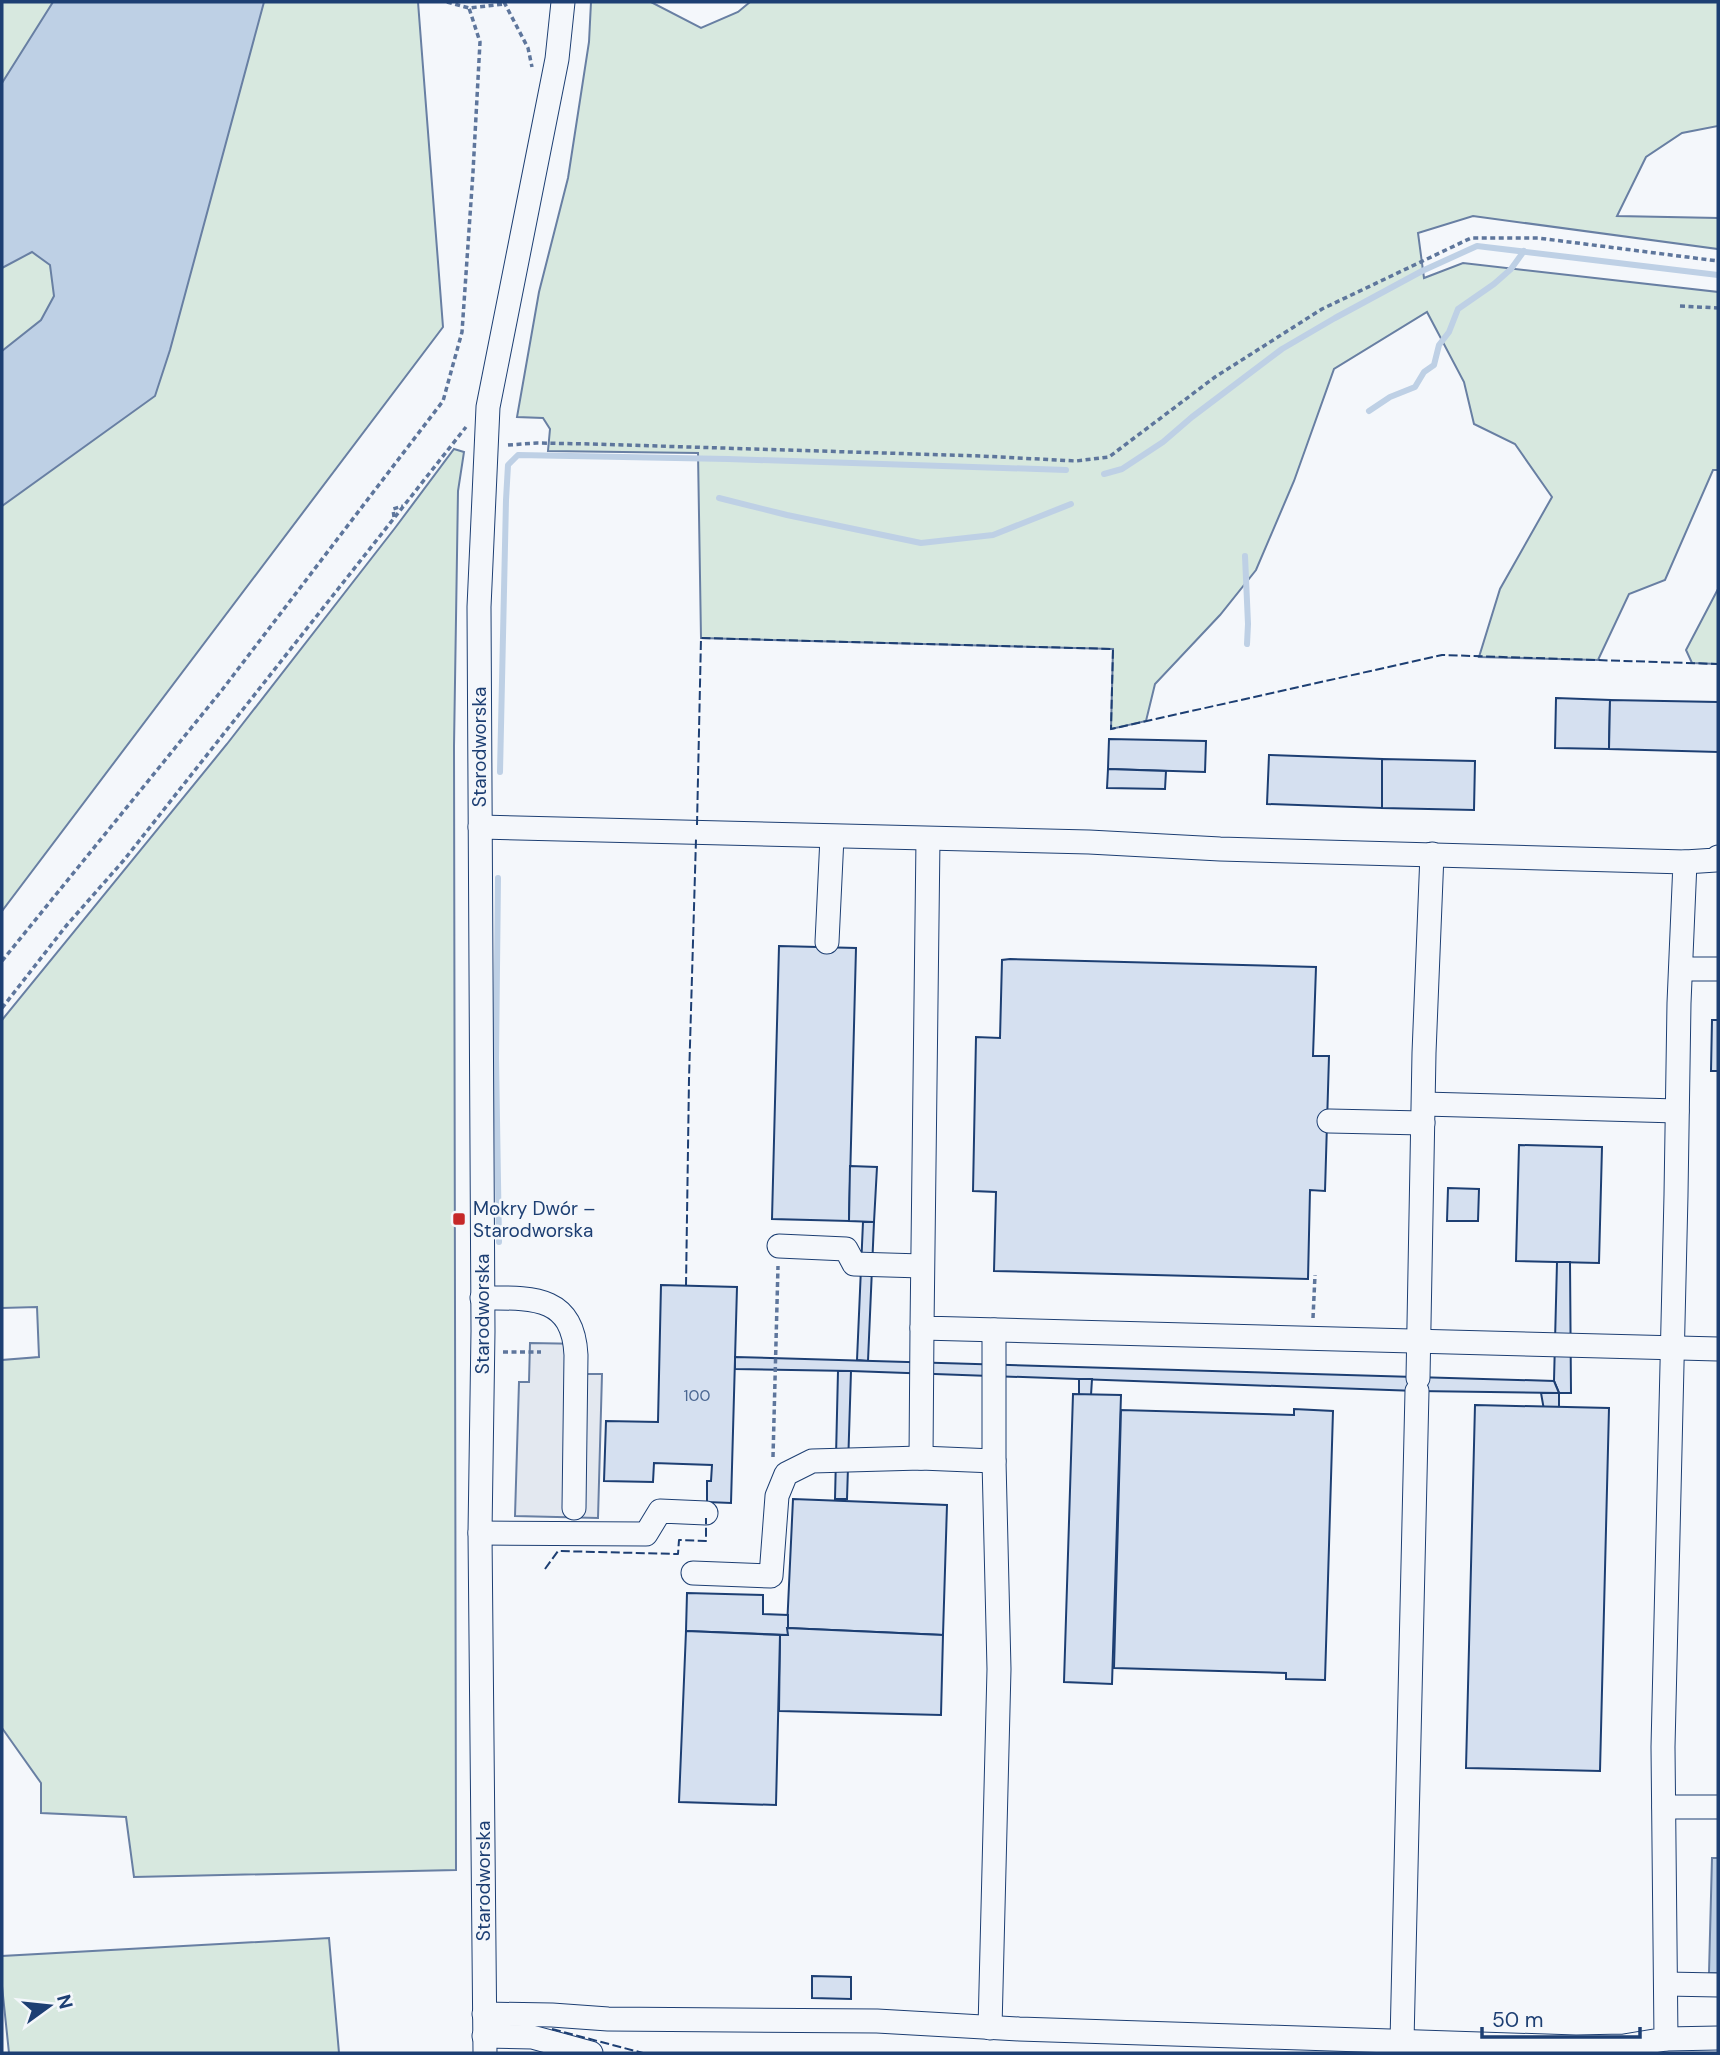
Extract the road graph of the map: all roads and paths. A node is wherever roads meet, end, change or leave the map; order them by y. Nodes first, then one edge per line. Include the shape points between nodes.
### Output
1 (447, 2) edge
2 (563, 2) edge
3 (504, 3) edge
4 (469, 8) junction
5 (533, 70) dead end
6 (1718, 261) edge
7 (1680, 306) dead end
8 (1718, 308) edge
9 (488, 407) junction
10 (487, 446) junction
11 (403, 506) dead end
12 (394, 518) junction
13 (480, 827) junction
14 (832, 837) junction
15 (928, 839) junction
16 (1432, 854) junction
17 (1718, 857) edge
18 (1685, 862) junction
19 (827, 942) dead end
20 (2, 961) edge
21 (1681, 969) junction
22 (1718, 969) edge
23 (2, 1008) edge
24 (1677, 1111) junction
25 (1423, 1113) junction
26 (1329, 1121) dead end
27 (779, 1246) joint
28 (922, 1266) junction
29 (1315, 1275) dead end
30 (482, 1298) junction
31 (922, 1328) junction
32 (994, 1330) junction
33 (1312, 1338) junction
34 (1420, 1342) junction
35 (1672, 1348) junction
36 (1718, 1349) edge
37 (514, 1352) dead end
38 (541, 1352) dead end
39 (921, 1458) junction
40 (994, 1461) junction
41 (786, 1474) junction
42 (574, 1508) dead end
43 (706, 1513) dead end
44 (480, 1532) junction
45 (693, 1573) dead end
46 (1664, 1807) junction
47 (1718, 1807) edge
48 (1666, 1984) junction
49 (1718, 1985) edge
50 (990, 2028) junction
51 (484, 2034) edge
52 (1718, 2038) edge
53 (1666, 2039) junction
54 (1402, 2042) junction
55 (591, 2053) edge

1 - 4 path
2 - 9 street, Starodworska via 557,59
3 - 4 path
3 - 5 path via 528,48
4 - 20 path via 480,42 472,186 462,332 443,401 222,691
6 - 10 path via 1538,238 1471,238 1311,316 1215,377 1109,457 1076,461 592,444
7 - 8 path
9 - 10 street, Starodworska
9 - 12 path via 473,417
10 - 13 street, Starodworska via 479,607
11 - 12 path via 393,509
12 - 23 path
13 - 14 street
13 - 30 street, Starodworska
14 - 15 street
14 - 19 street
15 - 16 street
15 - 28 street
16 - 18 street
16 - 25 street
17 - 18 street
18 - 21 street
21 - 22 street
21 - 24 street
24 - 25 street
24 - 35 street
25 - 26 street
25 - 34 street
27 - 28 street via 846,1249 854,1264
27 - 41 path via 773,1463
28 - 31 street
29 - 33 path
30 - 42 street via 535,1299 558,1311 572,1330 576,1355
30 - 44 street, Starodworska
31 - 32 street
31 - 39 street
32 - 33 street
32 - 40 street
33 - 34 street
34 - 35 street
34 - 54 street
35 - 36 street
35 - 46 street
37 - 38 path
39 - 40 street
39 - 41 street via 811,1461
40 - 50 street via 999,1669
41 - 45 street via 777,1496 771,1576
43 - 44 street via 660,1511 646,1534
44 - 51 street, Starodworska
46 - 47 street
46 - 48 street
48 - 49 street
48 - 53 street
50 - 51 street via 877,2021 552,2015
50 - 54 street
51 - 55 street via 532,2037
52 - 53 street
53 - 54 street via 1576,2047

